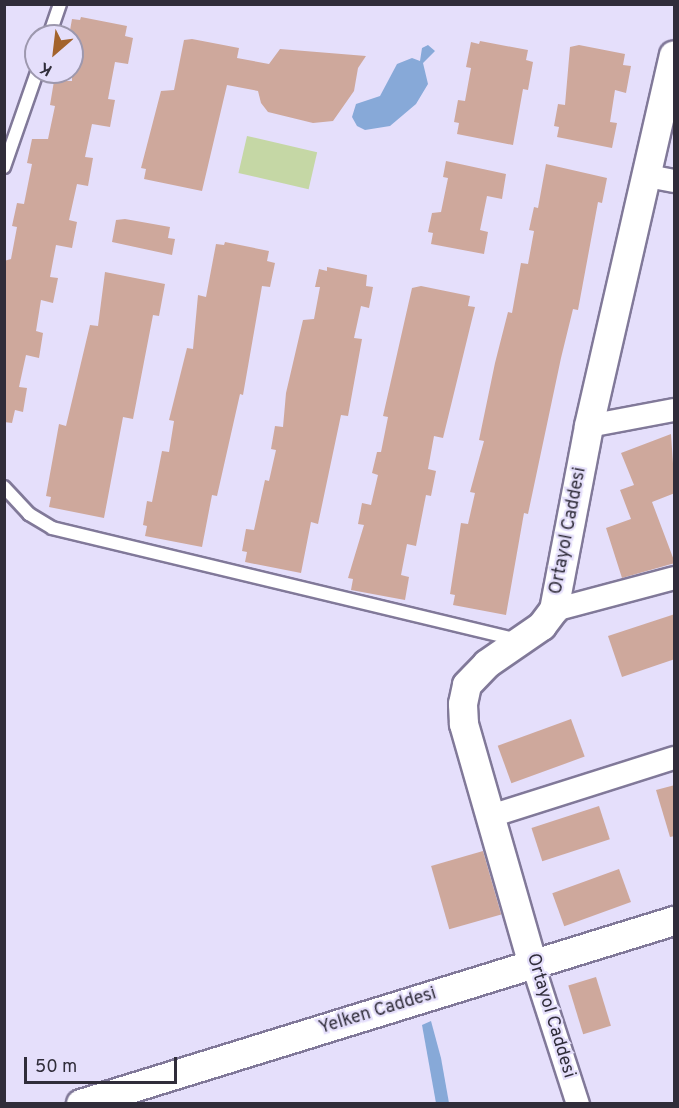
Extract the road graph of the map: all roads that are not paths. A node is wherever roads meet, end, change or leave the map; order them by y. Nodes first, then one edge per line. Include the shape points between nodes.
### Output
1 (60, 4) edge
2 (53, 24) edge
3 (675, 56) edge
4 (33, 84) edge
5 (4, 167) edge
6 (661, 178) edge
7 (675, 410) edge
8 (589, 426) junction
9 (4, 486) edge
10 (675, 578) edge
11 (554, 610) junction
12 (523, 641) junction
13 (675, 758) edge
14 (491, 816) junction
15 (675, 921) edge
16 (533, 965) junction
17 (81, 1104) edge
18 (578, 1104) edge

1 - 2 lane
3 - 6 street, Ortayol Caddesi
4 - 5 lane
6 - 8 street, Ortayol Caddesi
7 - 8 street
8 - 11 street, Ortayol Caddesi
9 - 12 lane via 30,514 52,528
10 - 11 street
11 - 12 street, Ortayol Caddesi
12 - 14 street, Ortayol Caddesi via 487,664 467,685 463,705 464,724
13 - 14 street
14 - 16 street, Ortayol Caddesi
15 - 16 street, Yelken Caddesi
16 - 17 street, Yelken Caddesi
16 - 18 street, Ortayol Caddesi

